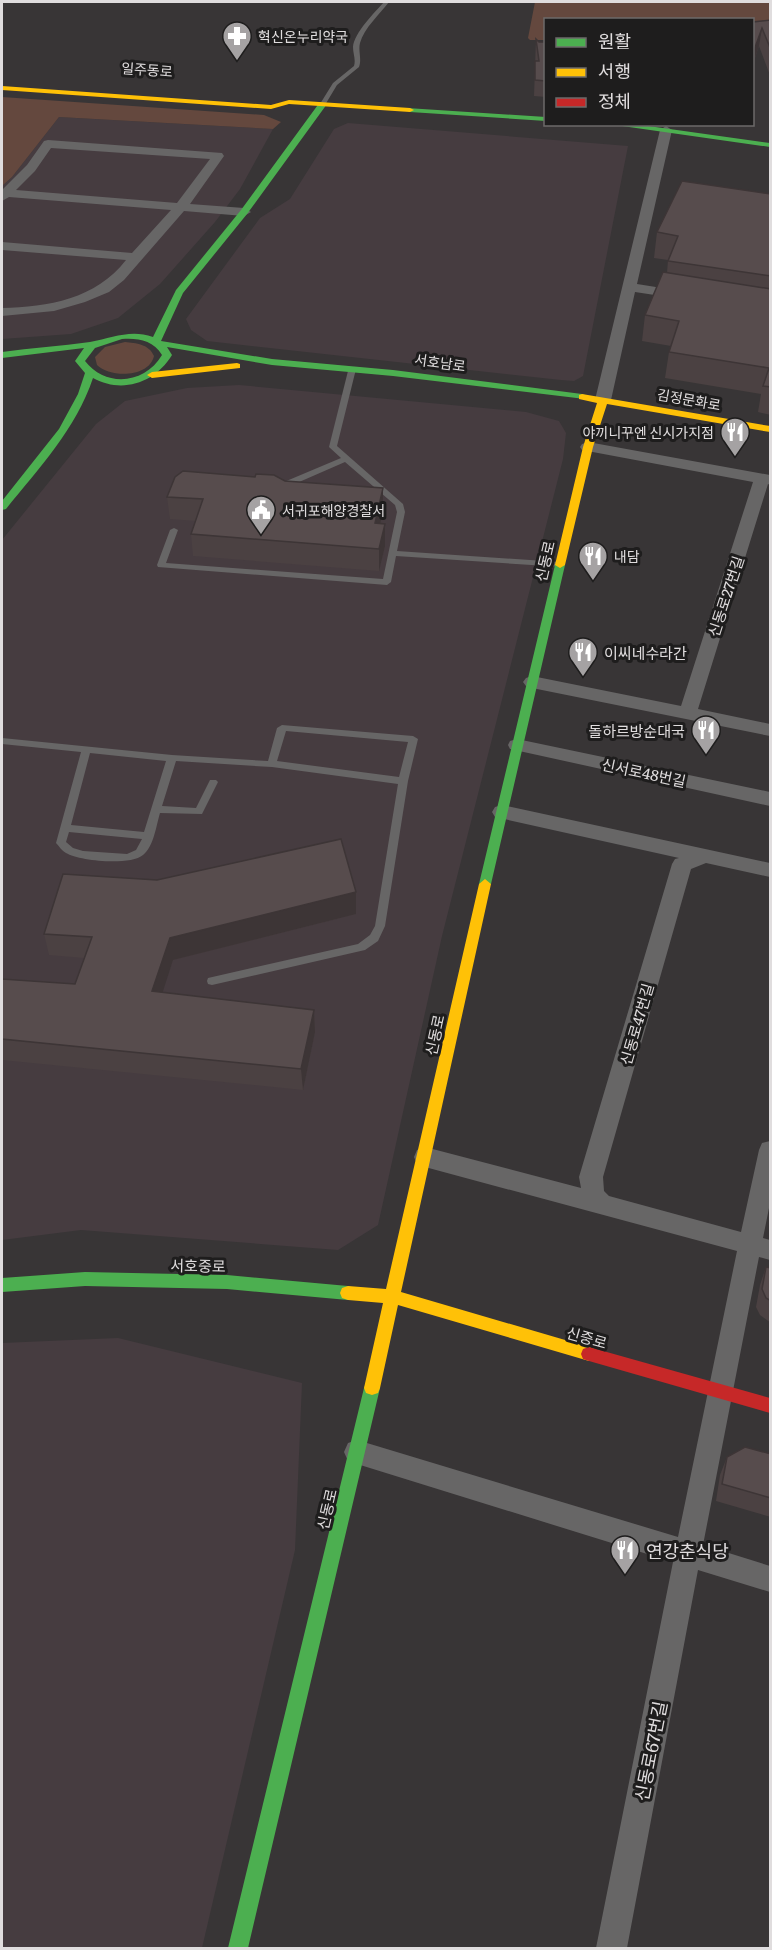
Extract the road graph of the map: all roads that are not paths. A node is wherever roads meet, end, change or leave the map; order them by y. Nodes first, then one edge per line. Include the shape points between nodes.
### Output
1 (386, 2) edge
2 (2, 74) edge
3 (2, 88) edge
4 (289, 102) junction
5 (323, 104) junction
6 (271, 107) junction
7 (404, 110) junction
8 (544, 119) edge
9 (630, 126) edge
10 (666, 130) junction
11 (303, 131) junction
12 (771, 145) edge
13 (4, 195) edge
14 (181, 207) junction
15 (244, 212) junction
16 (2, 246) edge
17 (136, 257) junction
18 (629, 287) junction
19 (179, 292) junction
20 (700, 298) edge
21 (160, 305) dead end
22 (2, 312) edge
23 (132, 324) dead end
24 (113, 337) junction
25 (158, 343) junction
26 (93, 344) junction
27 (2, 357) edge
28 (272, 362) junction
29 (45, 364) dead end
30 (65, 367) dead end
31 (352, 369) junction
32 (87, 372) junction
33 (152, 375) junction
34 (133, 381) junction
35 (108, 395) dead end
36 (603, 400) junction
37 (93, 405) dead end
38 (71, 421) junction
39 (771, 429) edge
40 (588, 447) junction
41 (347, 458) junction
42 (766, 479) edge
43 (286, 500) edge
44 (389, 506) dead end
45 (2, 507) edge
46 (400, 507) junction
47 (174, 530) dead end
48 (394, 552) junction
49 (560, 565) junction
50 (532, 682) junction
51 (688, 713) junction
52 (771, 730) edge
53 (2, 741) edge
54 (517, 745) junction
55 (86, 749) junction
56 (172, 758) junction
57 (272, 764) junction
58 (403, 781) junction
59 (213, 782) dead end
60 (771, 799) edge
61 (156, 809) junction
62 (502, 812) junction
63 (65, 828) junction
64 (148, 837) junction
65 (706, 856) junction
66 (771, 870) edge
67 (212, 981) dead end
68 (771, 1150) edge
69 (424, 1157) junction
70 (602, 1204) junction
71 (760, 1247) edge
72 (2, 1285) edge
73 (394, 1297) junction
74 (718, 1392) junction
75 (771, 1406) edge
76 (357, 1452) junction
77 (688, 1553) junction
78 (771, 1579) edge
79 (238, 1948) edge
80 (612, 1948) edge

1 - 5 lane via 360,35 356,68 335,84
2 - 4 street, 일주동로 via 273,95
3 - 6 street, 일주동로
4 - 5 street, 일주동로
4 - 6 street, 일주동로
5 - 7 street, 일주동로
5 - 11 street
6 - 11 street via 293,119 295,127
7 - 8 street, 일주동로
7 - 11 street via 334,120
9 - 10 street
10 - 12 street
10 - 18 street, 신동로
11 - 15 street
13 - 14 street
13 - 14 street via 48,144 218,156
14 - 15 street
14 - 17 street
15 - 19 street
16 - 17 street
17 - 22 street via 121,277 104,289 47,309
18 - 20 street
18 - 36 street, 신동로
19 - 21 street
19 - 25 street
23 - 24 street
24 - 25 street via 136,336
24 - 26 street
25 - 28 street
25 - 33 street via 167,352 167,360
26 - 27 street
26 - 32 street via 81,356
27 - 29 street
28 - 31 street, 서호남로
28 - 33 street
30 - 32 street
31 - 36 street, 서호남로
31 - 41 lane via 333,447
32 - 34 street via 109,381
32 - 38 street via 83,398
33 - 34 street
34 - 35 street
36 - 39 street, 김정문화로
36 - 40 street, 신동로
37 - 38 street
38 - 45 street
40 - 42 street, 신동로27번길
40 - 49 street, 신동로
41 - 43 lane via 287,484 281,496
41 - 46 lane
42 - 51 street, 신동로27번길
44 - 46 lane
46 - 48 lane
47 - 48 lane via 161,565 387,582
48 - 49 lane
49 - 50 street, 신동로
50 - 51 street
50 - 54 street, 신동로
51 - 52 street
53 - 55 lane
54 - 60 street, 신서로48번길
54 - 62 street, 신동로
55 - 56 lane
55 - 63 lane
56 - 57 lane
56 - 61 lane
57 - 58 lane
57 - 58 lane via 282,728 413,739
58 - 67 lane via 380,926 374,938 362,947
59 - 61 lane via 199,812
61 - 64 lane
62 - 65 street
62 - 69 street, 신동로
63 - 64 lane
63 - 64 lane via 61,843 69,851 83,855 128,858 139,853
65 - 66 street
65 - 70 street, 신동로47번길 via 682,864 591,1177 593,1195
68 - 71 street
69 - 70 street
69 - 73 street, 신동로
70 - 71 street
71 - 74 street
72 - 73 street, 서호중로 via 85,1279 227,1282
73 - 74 street, 신중로
73 - 76 street, 신동로
74 - 75 street, 신중로
74 - 77 street, 신동로67번길
76 - 77 street
76 - 79 street, 신동로
77 - 78 street
77 - 80 street, 신동로67번길

